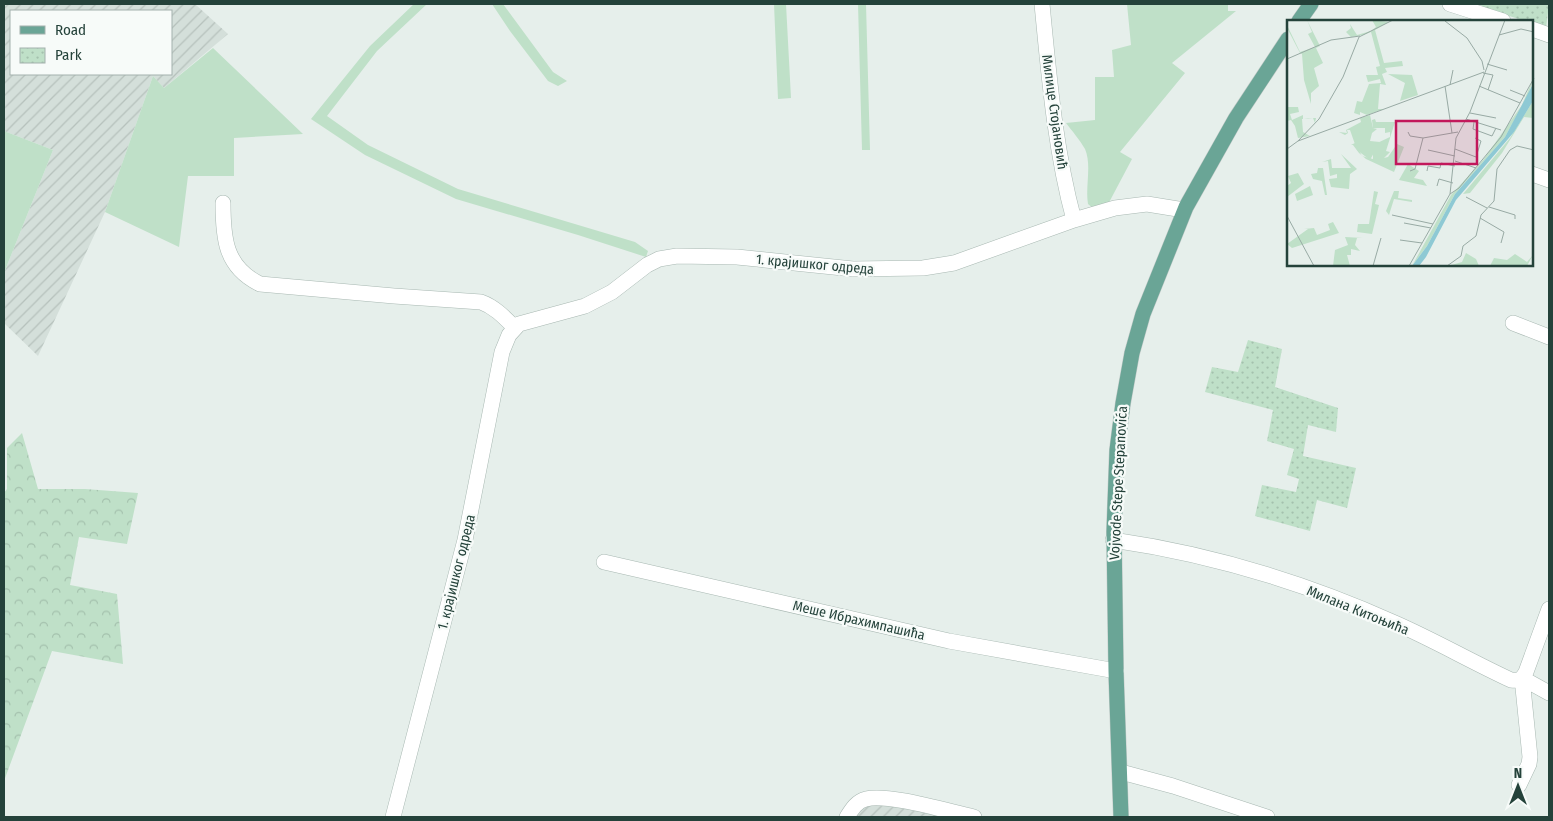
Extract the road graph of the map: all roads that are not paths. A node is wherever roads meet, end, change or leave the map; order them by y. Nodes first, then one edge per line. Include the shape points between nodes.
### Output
1 (1042, 4) edge
2 (1311, 4) edge
3 (1450, 4) edge
4 (1482, 18) edge
5 (1300, 20) edge
6 (1496, 20) edge
7 (1533, 30) edge
8 (1549, 34) edge
9 (1287, 41) edge
10 (1533, 174) edge
11 (1549, 180) edge
12 (223, 204) dead end
13 (1184, 210) junction
14 (1074, 220) junction
15 (1514, 323) dead end
16 (515, 328) junction
17 (1549, 336) edge
18 (1114, 540) junction
19 (604, 562) dead end
20 (1549, 610) edge
21 (1116, 671) junction
22 (1522, 678) junction
23 (1549, 693) edge
24 (1120, 772) junction
25 (1519, 785) dead end
26 (393, 817) edge
27 (847, 817) edge
28 (974, 817) edge
29 (1121, 817) edge
30 (1266, 817) edge

1 - 14 street, Милице Стојановић via 1054,116
2 - 5 main road
3 - 4 street
4 - 6 street
7 - 8 street
9 - 13 main road, Vojvode Stepe Stepanovića via 1236,118
10 - 11 street
12 - 16 street via 228,253 248,278 260,284 481,302 490,305
13 - 14 street, 1. крајишког одреда via 1147,204 1115,208
13 - 18 main road, Vojvode Stepe Stepanovića via 1143,314 1132,353 1117,450
14 - 16 street, 1. крајишког одреда via 954,263 922,268 853,269 737,257 677,256 659,259 612,292 585,306 528,320
15 - 17 street
16 - 26 street, 1. крајишког одреда via 500,359 465,540
18 - 21 main road, Vojvode Stepe Stepanovića
18 - 22 street, Милана Китоњића via 1192,555 1328,595 1395,623 1511,680
19 - 21 street, Меше Ибрахимпашића via 949,641
20 - 22 street
21 - 24 main road, Vojvode Stepe Stepanovića
22 - 23 street, Милана Китоњића
22 - 25 street via 1530,757
24 - 29 main road, Vojvode Stepe Stepanovića
24 - 30 street
27 - 28 street via 864,799 877,797

